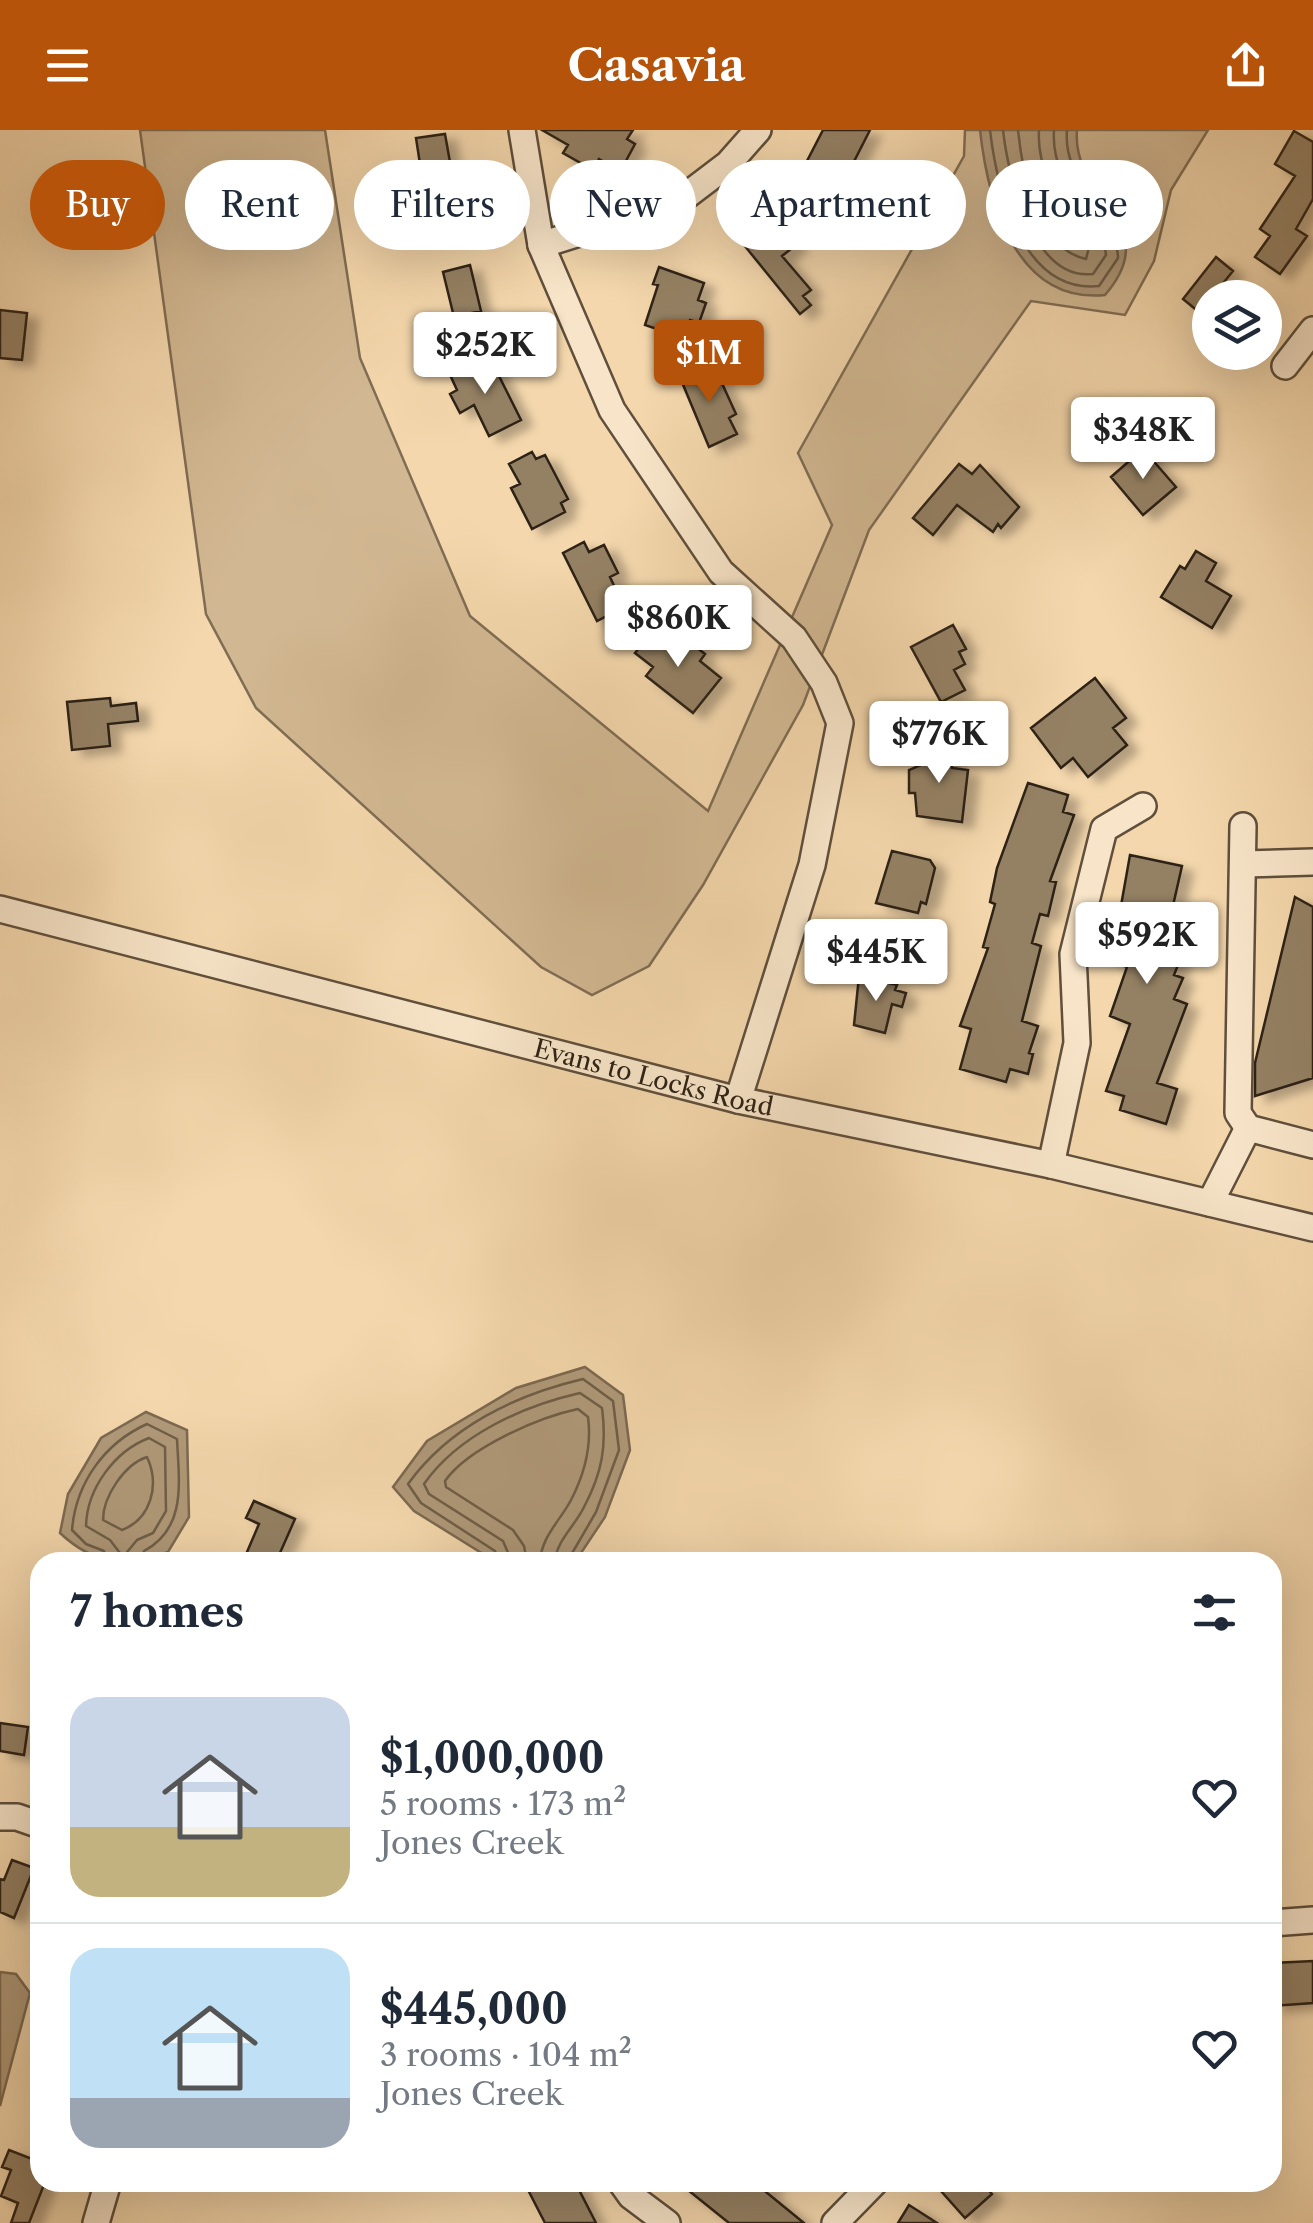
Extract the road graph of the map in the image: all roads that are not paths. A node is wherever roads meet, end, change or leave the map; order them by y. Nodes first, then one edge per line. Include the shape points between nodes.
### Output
1 (522, 130) edge
2 (758, 130) edge
3 (541, 246) junction
4 (1313, 330) edge
5 (1285, 366) dead end
6 (1144, 806) dead end
7 (1244, 826) dead end
8 (1313, 862) edge
9 (1243, 864) junction
10 (0, 909) edge
11 (738, 1100) junction
12 (1248, 1128) junction
13 (1313, 1146) edge
14 (1051, 1165) junction
15 (1210, 1203) junction
16 (1313, 1228) edge
17 (0, 1818) edge
18 (30, 1821) edge
19 (1313, 1920) edge
20 (1282, 1922) edge
21 (105, 2192) edge
22 (628, 2192) edge
23 (865, 2192) edge
24 (96, 2223) edge
25 (667, 2223) edge
26 (835, 2223) edge

1 - 3 street
2 - 3 street via 728,164 678,202
3 - 11 street via 612,410 721,572 794,638 840,723 812,865
4 - 5 street
6 - 14 street via 1104,829 1073,954 1077,1044
7 - 9 street
8 - 9 street
9 - 12 street via 1238,1113
10 - 11 street, Evans to Locks Road
11 - 14 street, Evans to Locks Road
12 - 13 street
12 - 15 street
14 - 15 street, Evans to Locks Road
15 - 16 street, Evans to Locks Road
17 - 18 street
19 - 20 street
21 - 24 street
22 - 25 street
23 - 26 street

